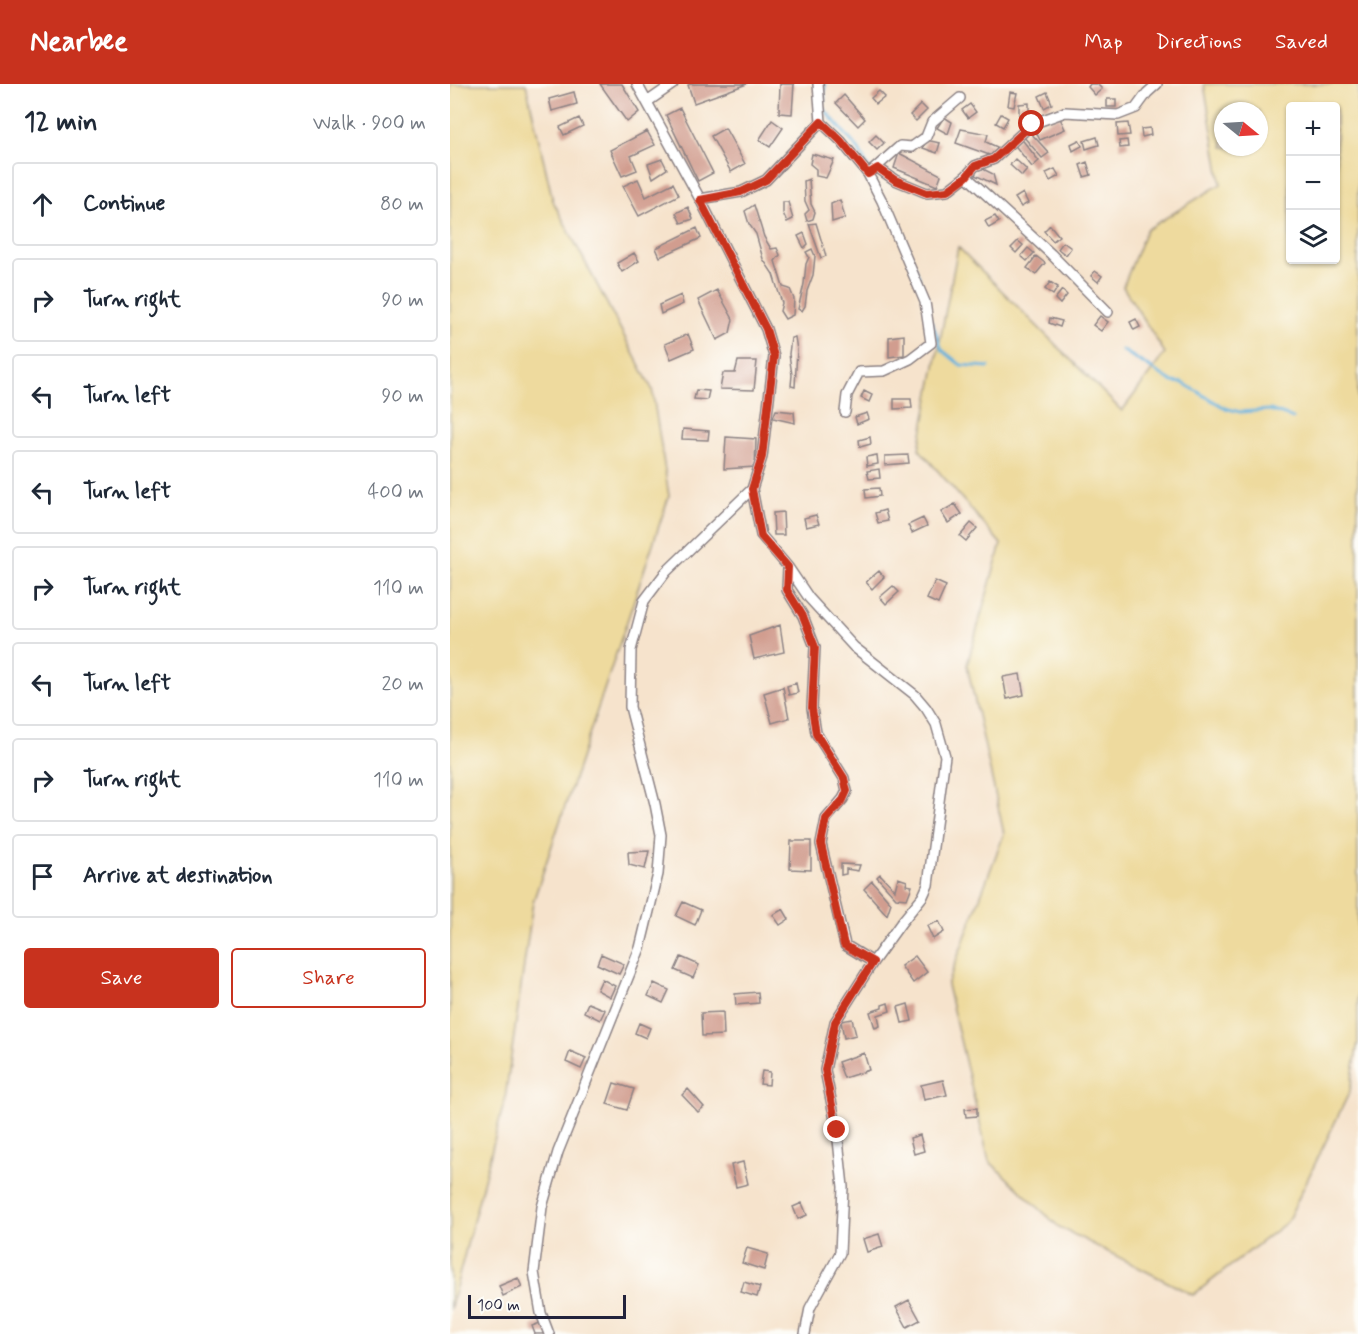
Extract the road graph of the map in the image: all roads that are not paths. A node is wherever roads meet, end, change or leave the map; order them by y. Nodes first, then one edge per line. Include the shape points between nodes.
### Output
1 (637, 84) edge
2 (673, 84) edge
3 (818, 84) edge
4 (1157, 84) edge
5 (960, 98) dead end
6 (647, 102) junction
7 (821, 122) junction
8 (878, 168) junction
9 (868, 174) junction
10 (966, 177) junction
11 (700, 200) junction
12 (1108, 312) dead end
13 (845, 412) dead end
14 (752, 489) junction
15 (788, 567) junction
16 (873, 962) junction
17 (549, 1334) edge
18 (805, 1334) edge

1 - 6 street
2 - 6 street
3 - 7 street
4 - 10 street via 1136,108 1118,115 1065,112 1032,124 994,159 975,166
5 - 8 street via 932,122 926,137 912,147 900,146
6 - 11 street
7 - 9 street
7 - 11 street via 766,180 741,192
8 - 9 street
8 - 10 street via 927,193 947,191
9 - 13 street via 925,302 931,343 884,371 859,372 847,395
10 - 12 street
11 - 14 street via 766,329 774,356 762,457
14 - 15 street via 761,536
14 - 17 street via 666,572 644,601 631,650 630,707 661,835 658,874 640,948 558,1152 542,1207 534,1272
15 - 16 street via 787,590 815,647 812,708 816,734 844,778 847,791 826,819 821,844 844,945
15 - 16 street via 809,598 854,647 927,708 945,756 928,885
16 - 18 street via 835,1022 825,1070 843,1187 840,1253 810,1308

